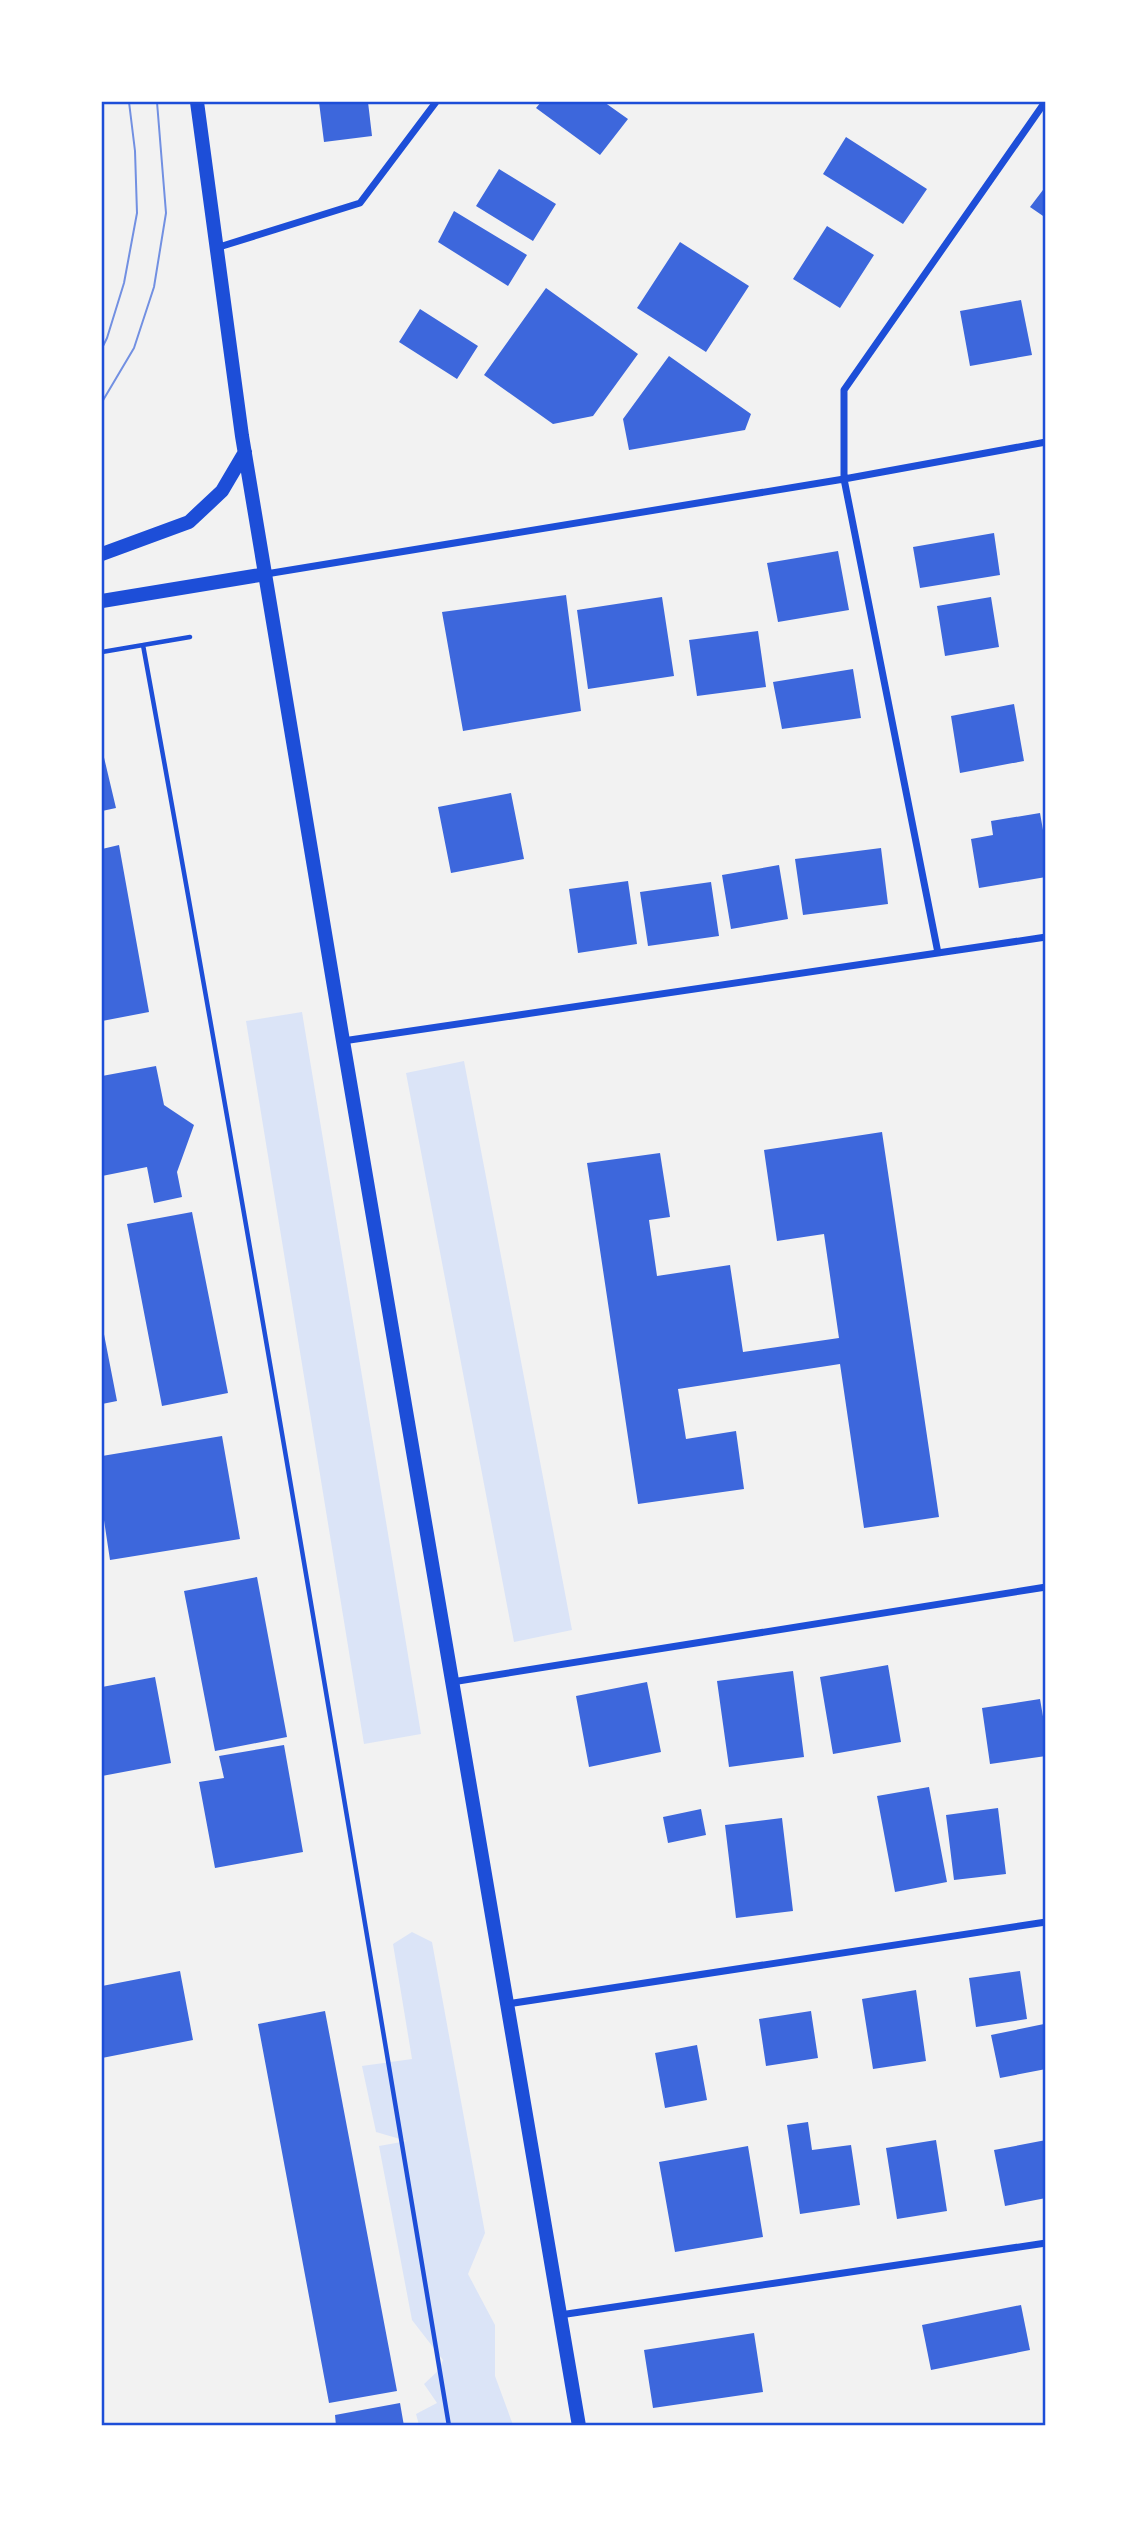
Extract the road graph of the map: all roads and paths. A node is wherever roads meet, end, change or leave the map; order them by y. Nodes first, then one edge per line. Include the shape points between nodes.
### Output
1 (197, 102) edge
2 (436, 102) edge
3 (1045, 102) edge
4 (216, 248) junction
5 (1045, 442) edge
6 (245, 452) junction
7 (844, 479) junction
8 (102, 554) edge
9 (266, 574) junction
10 (102, 601) edge
11 (190, 638) dead end
12 (143, 645) junction
13 (102, 652) edge
14 (1045, 937) edge
15 (938, 953) junction
16 (343, 1041) junction
17 (1045, 1587) edge
18 (452, 1682) junction
19 (1045, 1922) edge
20 (507, 2004) junction
21 (1045, 2243) edge
22 (560, 2315) junction
23 (449, 2426) edge
24 (579, 2426) edge

1 - 4 main road
2 - 4 street via 360,203
3 - 7 street via 844,390
4 - 6 main road
5 - 7 street
6 - 8 main road via 222,491 189,522
6 - 9 main road
7 - 9 street
7 - 15 street
9 - 10 main road
9 - 16 main road
11 - 12 path
12 - 13 path
12 - 23 path via 317,1632
14 - 15 street
15 - 16 street
16 - 18 main road
17 - 18 street
18 - 20 main road
19 - 20 street
20 - 22 main road
21 - 22 street
22 - 24 main road

